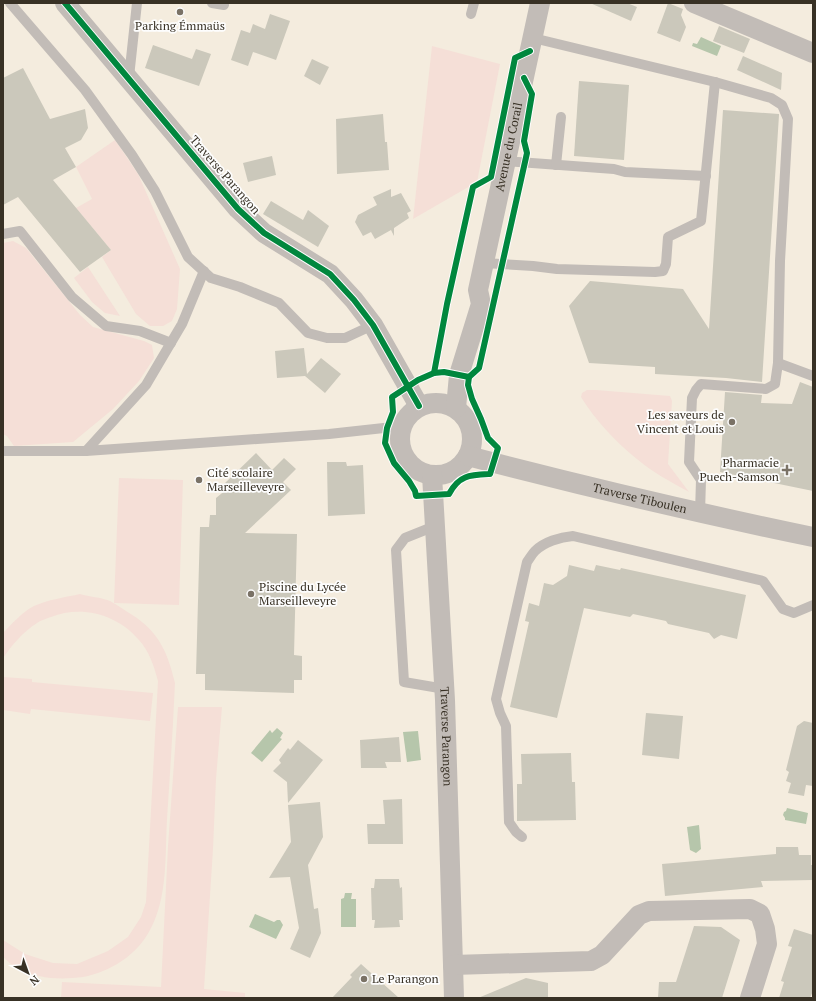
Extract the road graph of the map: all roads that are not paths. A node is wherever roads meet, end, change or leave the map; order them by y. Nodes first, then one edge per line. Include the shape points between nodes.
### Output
1 (10, 3) edge
2 (65, 3) edge
3 (137, 3) edge
4 (212, 3) edge
5 (474, 3) edge
6 (540, 3) edge
7 (694, 3) edge
8 (224, 5) dead end
9 (471, 14) dead end
10 (533, 38) junction
11 (813, 53) edge
12 (129, 79) junction
13 (714, 82) junction
14 (561, 117) dead end
15 (506, 161) junction
16 (556, 165) junction
17 (706, 176) junction
18 (3, 234) edge
19 (484, 263) junction
20 (204, 271) junction
21 (373, 325) junction
22 (171, 343) junction
23 (778, 363) junction
24 (813, 376) edge
25 (447, 405) junction
26 (419, 406) junction
27 (402, 426) junction
28 (3, 451) edge
29 (86, 451) junction
30 (468, 456) junction
31 (432, 475) junction
32 (700, 513) junction
33 (435, 526) junction
34 (813, 537) edge
35 (813, 605) edge
36 (445, 689) junction
37 (522, 837) dead end
38 (453, 965) junction
39 (454, 998) edge
40 (750, 998) edge

1 - 20 lane via 85,90 155,191 188,257
2 - 12 street, Traverse Parangon
3 - 12 lane
4 - 8 lane
5 - 9 lane
6 - 10 street, Avenue du Corail
7 - 11 street
10 - 13 lane
10 - 15 street, Avenue du Corail
12 - 21 street, Traverse Parangon via 238,209 264,233 330,274
13 - 17 lane
13 - 23 lane via 771,98 782,105 788,119 780,261
14 - 16 lane
15 - 16 lane
15 - 19 street, Avenue du Corail
16 - 17 lane
17 - 19 lane via 702,222 668,237 663,271 557,269
18 - 22 lane via 20,231 72,297 106,326 140,331
19 - 25 street, Avenue du Corail via 479,297 460,375
20 - 21 lane via 211,278 279,303 308,333 328,338 345,338
20 - 22 lane via 182,324
21 - 26 street, Traverse Parangon
22 - 29 lane via 146,385
23 - 24 lane
23 - 32 lane via 775,384 766,389 701,384 696,390 692,398 688,462 702,480
25 - 26 street via 429,403
25 - 30 street via 464,415 471,430 472,446
26 - 27 street via 406,418
27 - 29 lane via 328,434
27 - 31 street via 400,443 405,458 417,470
28 - 29 lane
30 - 31 street via 462,465 453,471 443,475
30 - 32 street, Traverse Tiboulen
31 - 33 street, Traverse Parangon
32 - 34 street, Traverse Tiboulen
33 - 36 street, Traverse Parangon
33 - 36 lane via 405,538 396,550 404,682
35 - 37 lane via 794,612 783,609 763,581 573,536 548,542 535,551 527,562 496,699 506,726 509,822
36 - 38 street, Traverse Parangon
38 - 39 street, Traverse Parangon
38 - 40 street via 591,961 602,955 639,915 649,912 750,909 760,914 767,944

